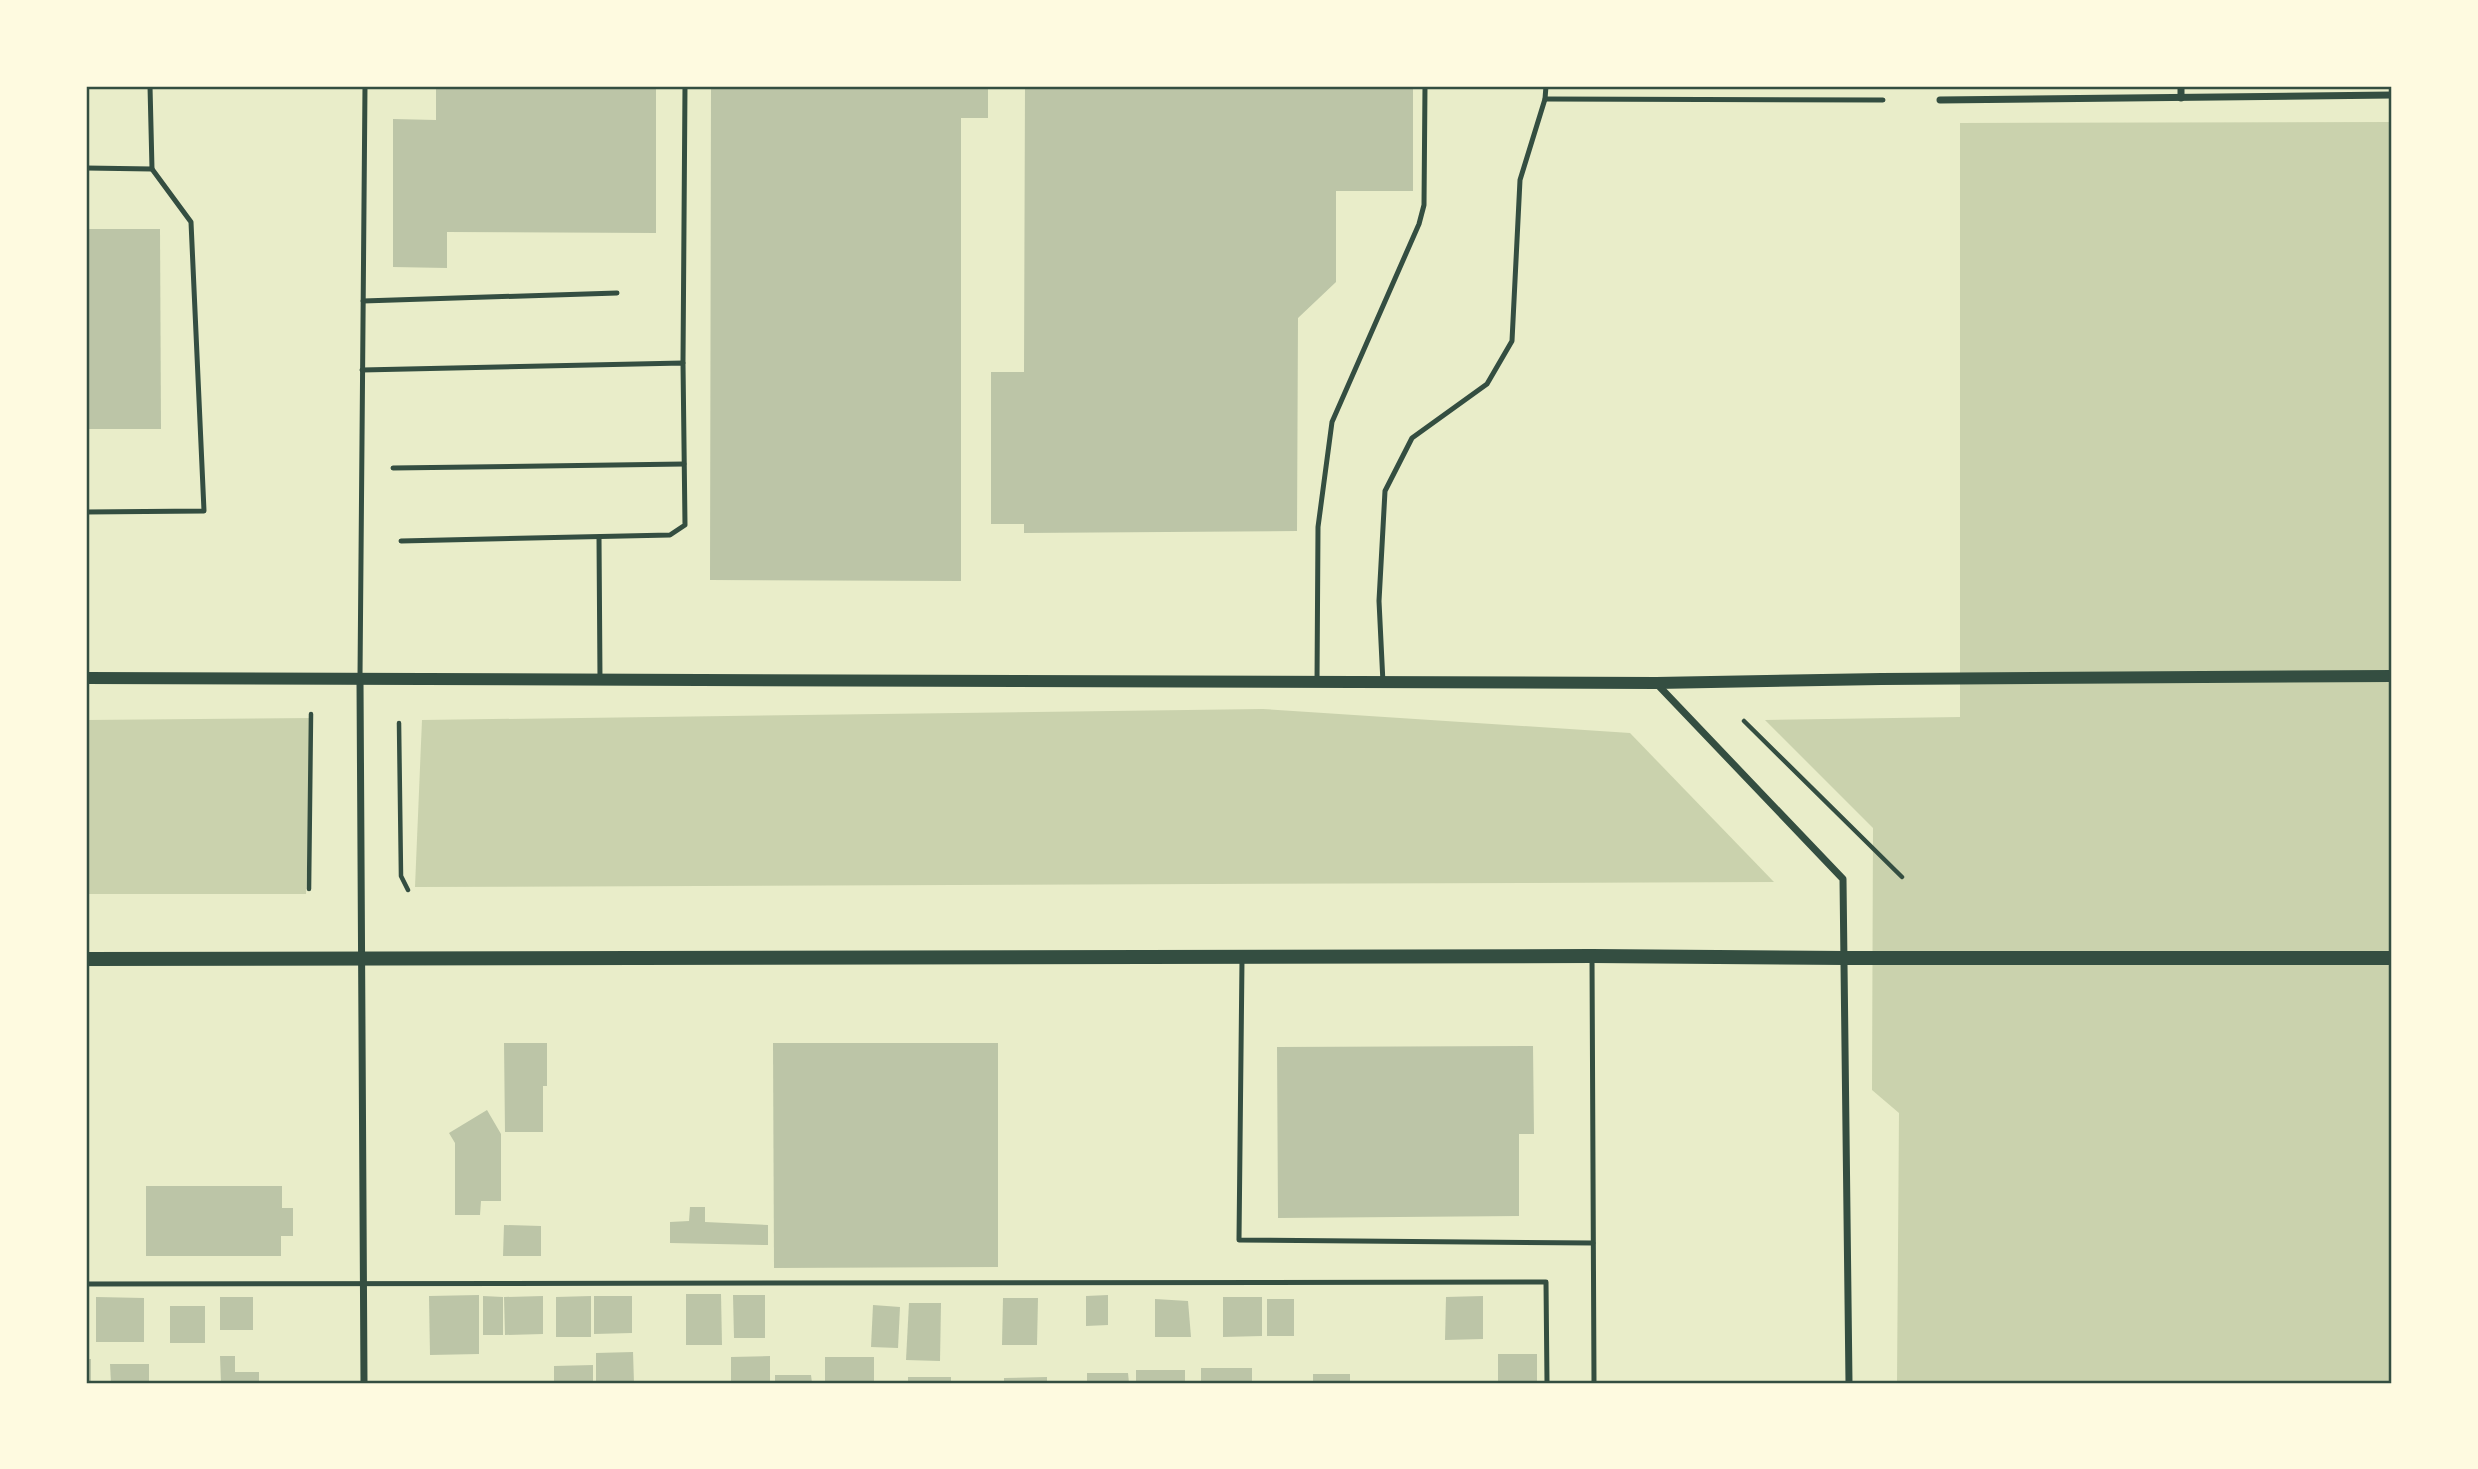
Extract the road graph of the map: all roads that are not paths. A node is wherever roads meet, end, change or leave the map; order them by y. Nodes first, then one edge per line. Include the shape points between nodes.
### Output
1 (150, 86) edge
2 (365, 86) edge
3 (685, 86) edge
4 (1425, 86) edge
5 (1546, 86) edge
6 (2180, 86) edge
7 (2392, 95) edge
8 (2181, 98) junction
9 (1545, 99) junction
10 (1883, 100) dead end
11 (1940, 100) dead end
12 (86, 168) edge
13 (152, 169) junction
14 (617, 293) dead end
15 (363, 301) junction
16 (683, 363) junction
17 (362, 370) junction
18 (684, 464) junction
19 (393, 468) dead end
20 (86, 512) edge
21 (599, 537) junction
22 (401, 541) dead end
23 (2392, 676) edge
24 (86, 678) edge
25 (360, 680) junction
26 (600, 680) junction
27 (1317, 682) junction
28 (1383, 683) junction
29 (1656, 683) junction
30 (1592, 956) junction
31 (1242, 957) junction
32 (362, 958) junction
33 (1845, 958) junction
34 (2392, 958) edge
35 (86, 959) edge
36 (1593, 1243) junction
37 (86, 1284) edge
38 (363, 1284) junction
39 (364, 1383) edge
40 (1547, 1383) edge
41 (1594, 1383) edge
42 (1849, 1383) edge

1 - 13 lane
2 - 15 lane
3 - 16 lane
4 - 27 lane via 1424,205 1419,224 1332,422 1318,527
5 - 9 lane
6 - 8 street
7 - 8 street
8 - 11 street
9 - 10 lane
9 - 28 lane via 1520,180 1512,341 1487,384 1412,438 1385,491 1379,601
12 - 13 lane
13 - 20 lane via 191,222 204,511
14 - 15 lane
15 - 17 lane
16 - 17 lane
16 - 18 lane
17 - 25 lane
18 - 19 lane
18 - 21 lane via 684,525 670,535
21 - 22 lane
21 - 26 lane
23 - 29 street
24 - 25 street
25 - 26 street
25 - 32 street
26 - 27 street
27 - 28 street
28 - 29 street
29 - 33 street via 1843,878
30 - 31 main road
30 - 33 main road
30 - 36 lane
31 - 32 main road
31 - 36 lane via 1239,1240
32 - 35 main road
32 - 38 street
33 - 34 main road
33 - 42 street
36 - 41 lane
37 - 38 lane
38 - 39 street
38 - 40 lane via 1546,1282

